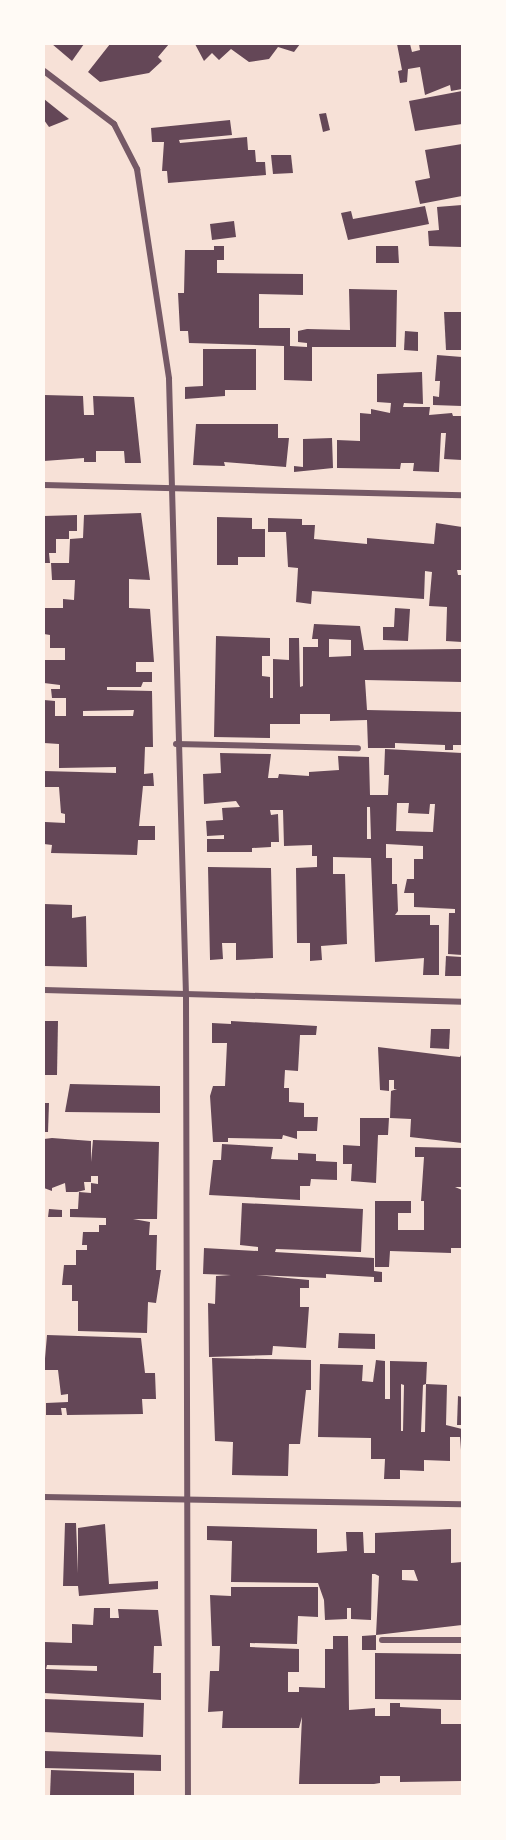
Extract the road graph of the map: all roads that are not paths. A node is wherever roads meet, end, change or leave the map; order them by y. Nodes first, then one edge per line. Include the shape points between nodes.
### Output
1 (44, 71) edge
2 (44, 485) edge
3 (172, 487) junction
4 (462, 495) edge
5 (176, 744) junction
6 (358, 748) dead end
7 (44, 990) edge
8 (186, 995) junction
9 (462, 1002) edge
10 (44, 1497) edge
11 (189, 1498) junction
12 (462, 1504) edge
13 (382, 1640) dead end
14 (462, 1640) edge
15 (188, 1797) edge

1 - 3 street via 114,124 137,170 169,379
2 - 3 street
3 - 4 street
3 - 5 street
5 - 6 street
5 - 8 street
7 - 8 street
8 - 9 street
8 - 11 street
10 - 11 street
11 - 12 street
11 - 15 street
13 - 14 street

